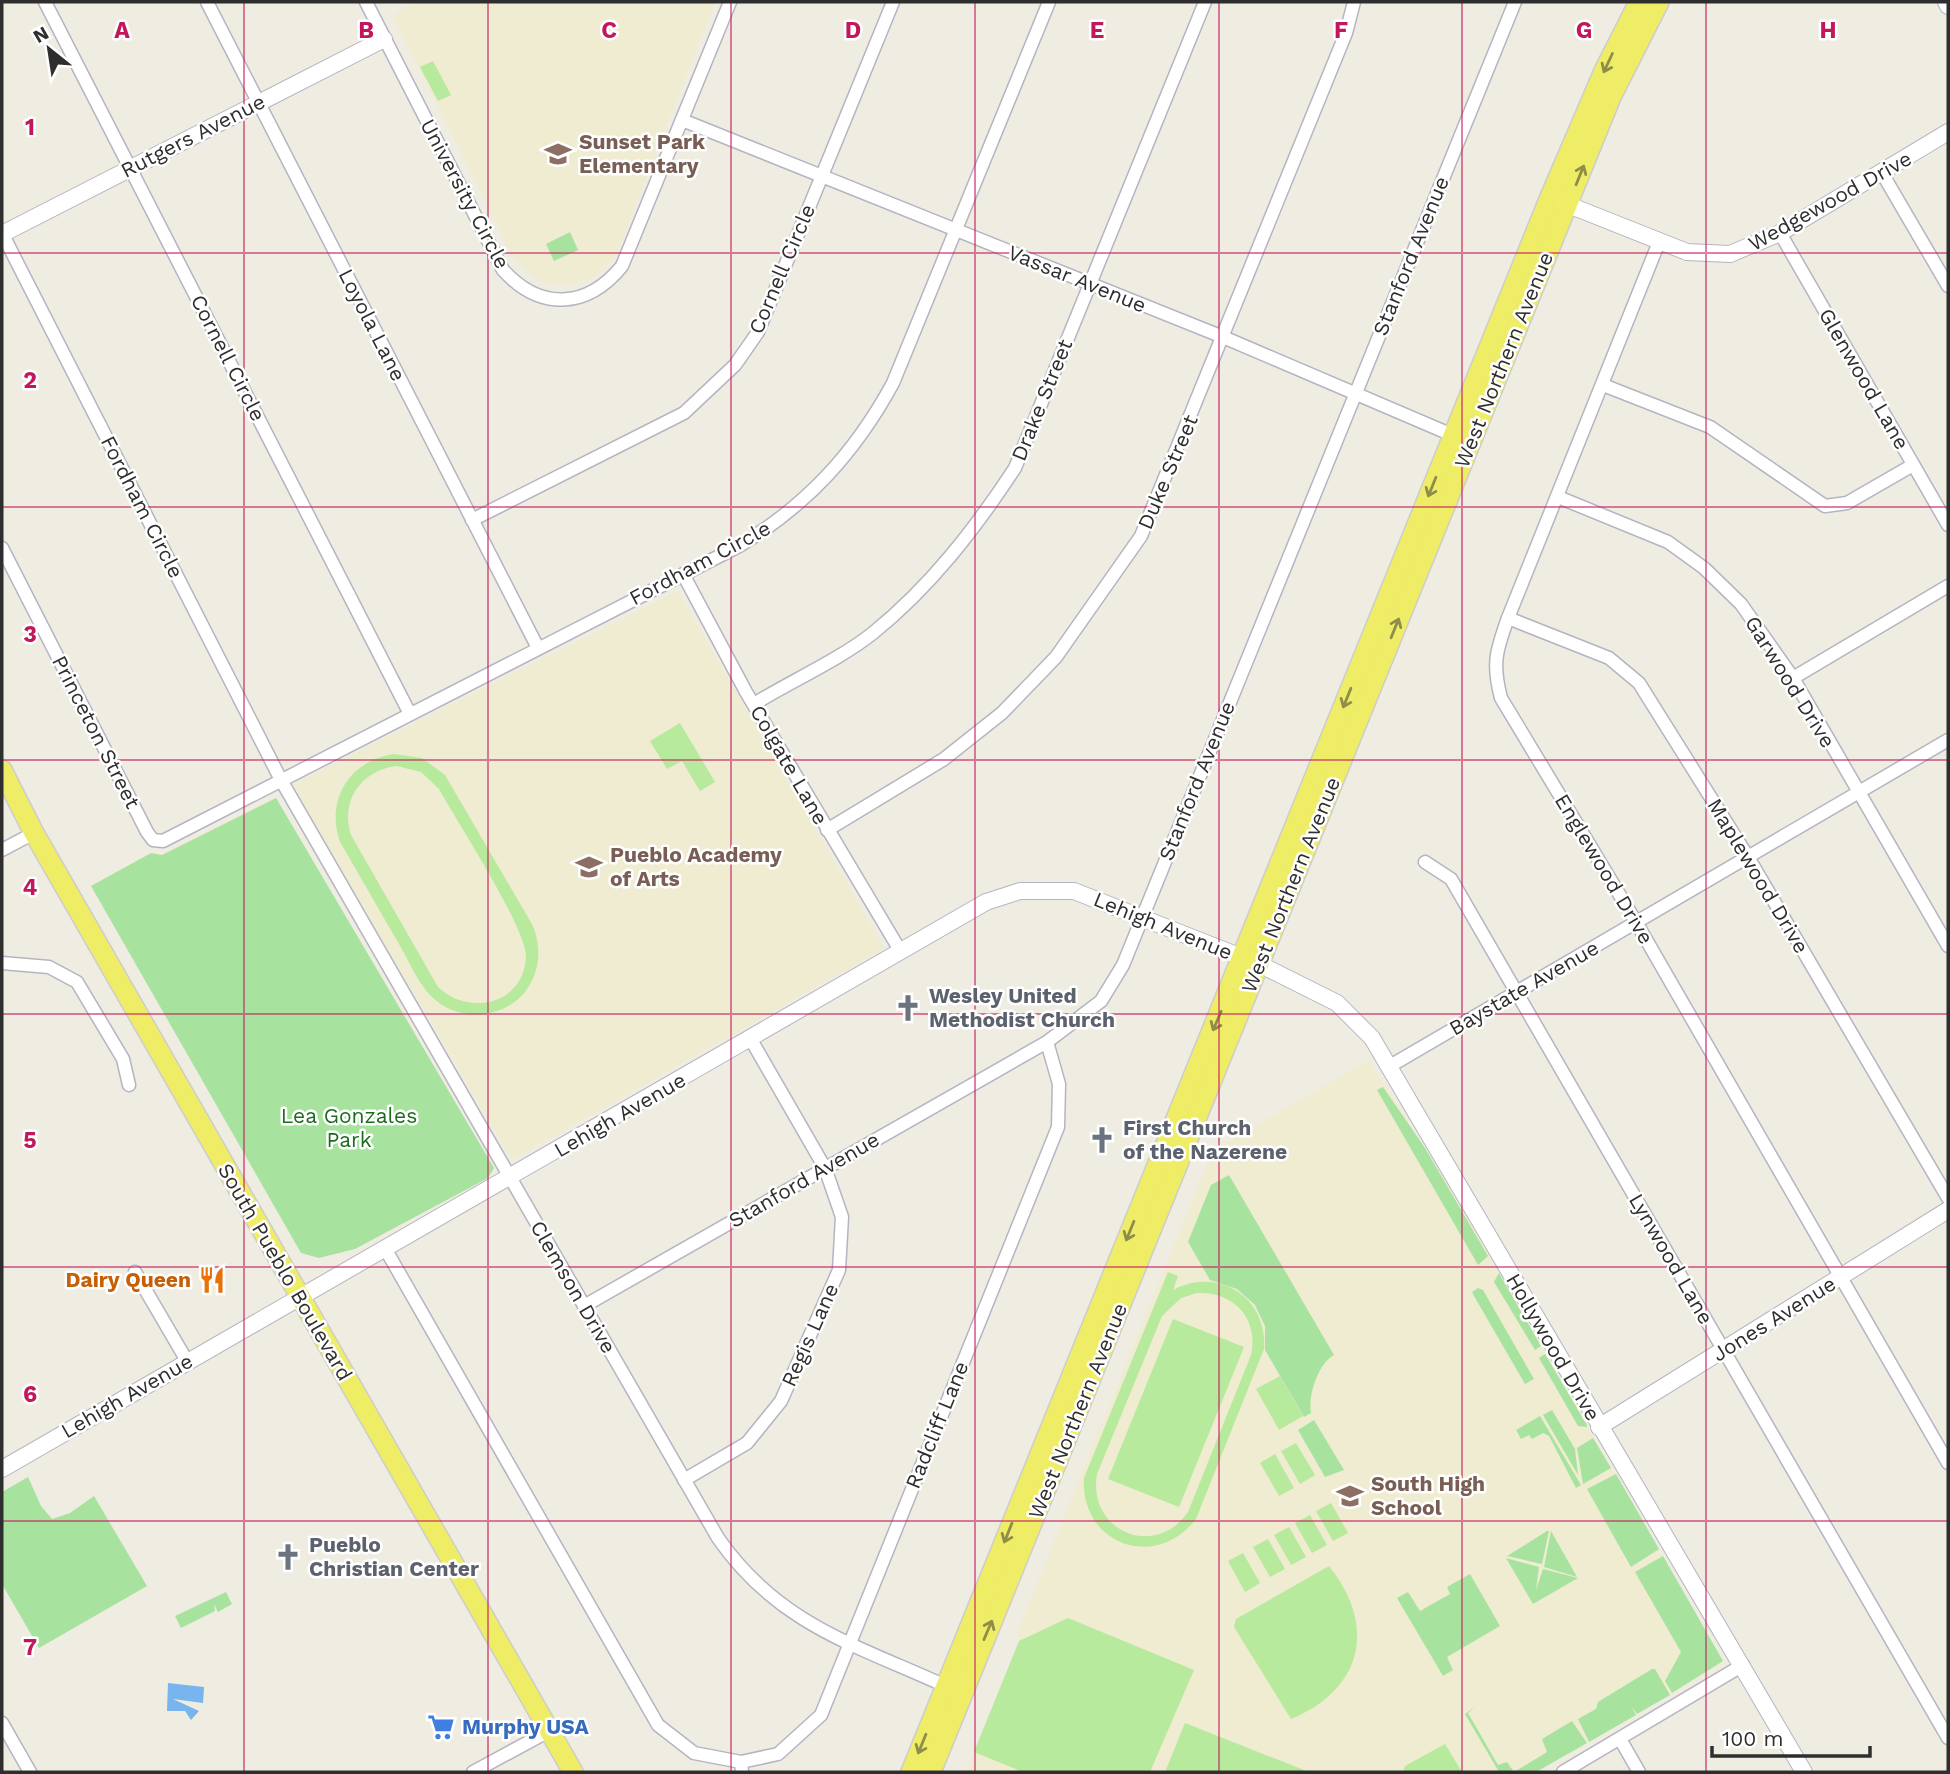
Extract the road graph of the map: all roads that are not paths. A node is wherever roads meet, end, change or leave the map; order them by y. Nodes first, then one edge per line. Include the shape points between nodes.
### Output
1 (45, 2) edge
2 (207, 2) edge
3 (366, 2) edge
4 (730, 2) edge
5 (893, 2) edge
6 (1049, 2) edge
7 (1205, 2) edge
8 (1354, 2) edge
9 (1515, 2) edge
10 (1639, 2) edge
11 (1659, 2) edge
12 (384, 39) junction
13 (258, 103) junction
14 (682, 120) junction
15 (1948, 132) edge
16 (130, 168) junction
17 (1882, 173) junction
18 (822, 175) junction
19 (1559, 201) junction
20 (956, 229) junction
21 (1780, 233) junction
22 (2, 234) edge
23 (1659, 242) junction
24 (1089, 285) junction
25 (1948, 286) edge
26 (1223, 337) junction
27 (1603, 385) junction
28 (1354, 394) junction
29 (1462, 439) junction
30 (1913, 465) junction
31 (1558, 497) junction
32 (472, 520) junction
33 (1948, 525) edge
34 (2, 548) edge
35 (682, 574) junction
36 (1948, 586) edge
37 (1508, 618) junction
38 (538, 648) junction
39 (1793, 678) junction
40 (754, 704) junction
41 (410, 714) junction
42 (1948, 740) edge
43 (2, 769) edge
44 (281, 780) junction
45 (1858, 794) junction
46 (827, 830) junction
47 (34, 833) junction
48 (153, 840) joint
49 (2, 850) edge
50 (1748, 857) junction
51 (1425, 862) dead end
52 (1141, 919) junction
53 (1636, 922) junction
54 (1948, 946) edge
55 (901, 952) junction
56 (1251, 961) junction
57 (2, 963) edge
58 (1516, 993) junction
59 (750, 1038) junction
60 (1047, 1042) junction
61 (1390, 1066) junction
62 (128, 1085) dead end
63 (825, 1168) junction
64 (511, 1178) junction
65 (1948, 1198) edge
66 (1948, 1210) edge
67 (386, 1250) junction
68 (135, 1272) dead end
69 (1841, 1277) junction
70 (299, 1298) junction
71 (584, 1306) junction
72 (1724, 1349) junction
73 (187, 1361) junction
74 (1599, 1427) junction
75 (1948, 1463) edge
76 (4, 1464) edge
77 (684, 1480) junction
78 (847, 1644) junction
79 (1743, 1665) junction
80 (954, 1690) junction
81 (2, 1723) edge
82 (549, 1731) junction
83 (1948, 1738) edge
84 (1620, 1739) junction
85 (741, 1767) edge
86 (30, 1772) edge
87 (473, 1772) edge
88 (573, 1772) edge
89 (911, 1772) edge
90 (931, 1772) edge
91 (1563, 1772) edge
92 (1639, 1772) edge
93 (1804, 1772) edge

1 - 16 street, Cornell Circle
2 - 13 street, Loyola Lane
3 - 12 street, University Circle
4 - 14 street, University Circle
5 - 18 street, Cornell Circle
6 - 20 street, Fordham Circle
7 - 24 street, Drake Street
8 - 26 street, Duke Street via 1346,33
9 - 28 street, Stanford Avenue
10 -> 19 main road, West Northern Avenue via 1604,71
19 -> 11 main road, West Northern Avenue
12 - 13 street, Rutgers Avenue
12 - 14 street, University Circle via 503,270 538,296 584,296 611,279 629,250
13 - 16 street, Rutgers Avenue
13 - 32 street, Loyola Lane
14 - 18 street, Vassar Avenue
15 - 17 street, Wedgewood Drive
16 - 22 street, Rutgers Avenue
16 - 41 street, Cornell Circle
17 - 21 street, Wedgewood Drive
17 - 25 street
18 - 20 street, Vassar Avenue
18 - 32 street, Cornell Circle via 758,332 713,389 684,413
19 - 23 street, Wedgewood Drive
19 - 29 main road, West Northern Avenue
20 - 24 street, Vassar Avenue
20 - 35 street, Fordham Circle via 893,383 843,461 765,530
21 - 23 street, Wedgewood Drive via 1730,254 1687,251
21 - 30 street, Glenwood Lane
22 - 44 street, Fordham Circle
23 - 27 street, Englewood Drive
24 - 26 street, Vassar Avenue
24 - 40 street, Drake Street via 1015,468 978,525 871,634
26 - 28 street, Vassar Avenue
26 - 46 street, Duke Street via 1141,536 1056,657 1002,713 944,759
27 - 30 street via 1710,427 1825,506 1847,503
27 - 31 street, Englewood Drive
28 - 29 street, Vassar Avenue
28 - 52 street, Stanford Avenue
29 - 56 main road, West Northern Avenue
30 - 33 street, Glenwood Lane
31 - 37 street, Englewood Drive
31 - 39 street, Garwood Drive via 1668,542 1704,568 1741,604
32 - 38 street, Loyola Lane
34 - 48 street, Princeton Street
35 - 38 street, Fordham Circle
35 - 40 street, Colgate Lane
36 - 39 street
37 - 50 street, Maplewood Drive via 1609,658 1639,683
37 - 53 street, Englewood Drive via 1494,671 1501,698
38 - 41 street, Fordham Circle
39 - 45 street, Garwood Drive
40 - 46 street, Colgate Lane
41 - 44 street, Fordham Circle
42 - 45 street, Baystate Avenue
43 - 47 main road, South Pueblo Boulevard
44 - 48 street, Fordham Circle via 172,837
44 - 64 street, Clemson Drive
45 - 50 street, Baystate Avenue
45 - 54 street, Garwood Drive
46 - 55 street, Colgate Lane
47 - 49 street
47 - 70 main road, South Pueblo Boulevard
50 - 53 street, Baystate Avenue
50 - 65 street, Maplewood Drive
51 - 58 street, Lynwood Lane via 1451,879
52 - 55 street, Lehigh Avenue via 1074,891 1020,891 986,902
52 - 56 street, Lehigh Avenue
52 - 60 street, Stanford Avenue via 1101,1002
53 - 58 street, Baystate Avenue
53 - 69 street, Englewood Drive
55 - 59 street, Lehigh Avenue
56 - 61 street, Hollywood Drive via 1337,1003 1372,1038
56 - 80 main road, West Northern Avenue
57 - 62 street via 49,967 77,982 123,1059
58 - 61 street, Baystate Avenue
58 - 72 street, Lynwood Lane
59 - 63 street, Regis Lane
59 - 64 street, Lehigh Avenue
60 - 63 street, Stanford Avenue
60 - 78 street, Radcliff Lane via 1059,1084 1058,1127
61 - 74 street, Hollywood Drive
63 - 71 street, Stanford Avenue
63 - 77 street, Regis Lane via 842,1217 839,1269 781,1401 747,1443
64 - 67 street, Lehigh Avenue
64 - 71 street, Clemson Drive
66 - 69 street, Jones Avenue
67 - 70 street, Lehigh Avenue
67 - 85 street, Radcliff Lane via 659,1726 694,1753
68 - 73 street
69 - 72 street, Jones Avenue
69 - 75 street, Englewood Drive
70 - 73 street, Lehigh Avenue
70 - 82 main road, South Pueblo Boulevard
71 - 77 street, Clemson Drive
72 - 74 street, Jones Avenue
72 - 83 street, Lynwood Lane
73 - 76 street, Lehigh Avenue
74 - 79 street, Hollywood Drive
77 - 78 street, Clemson Drive via 725,1548 756,1582 806,1623
78 - 80 street, Clemson Drive
78 - 85 street, Radcliff Lane via 821,1715 778,1754
79 - 84 street
79 - 93 street, Hollywood Drive
80 -> 89 main road, West Northern Avenue
80 - 90 main road, West Northern Avenue
81 - 86 street
82 - 87 street
82 - 88 main road, South Pueblo Boulevard
84 - 91 street
84 - 92 street

